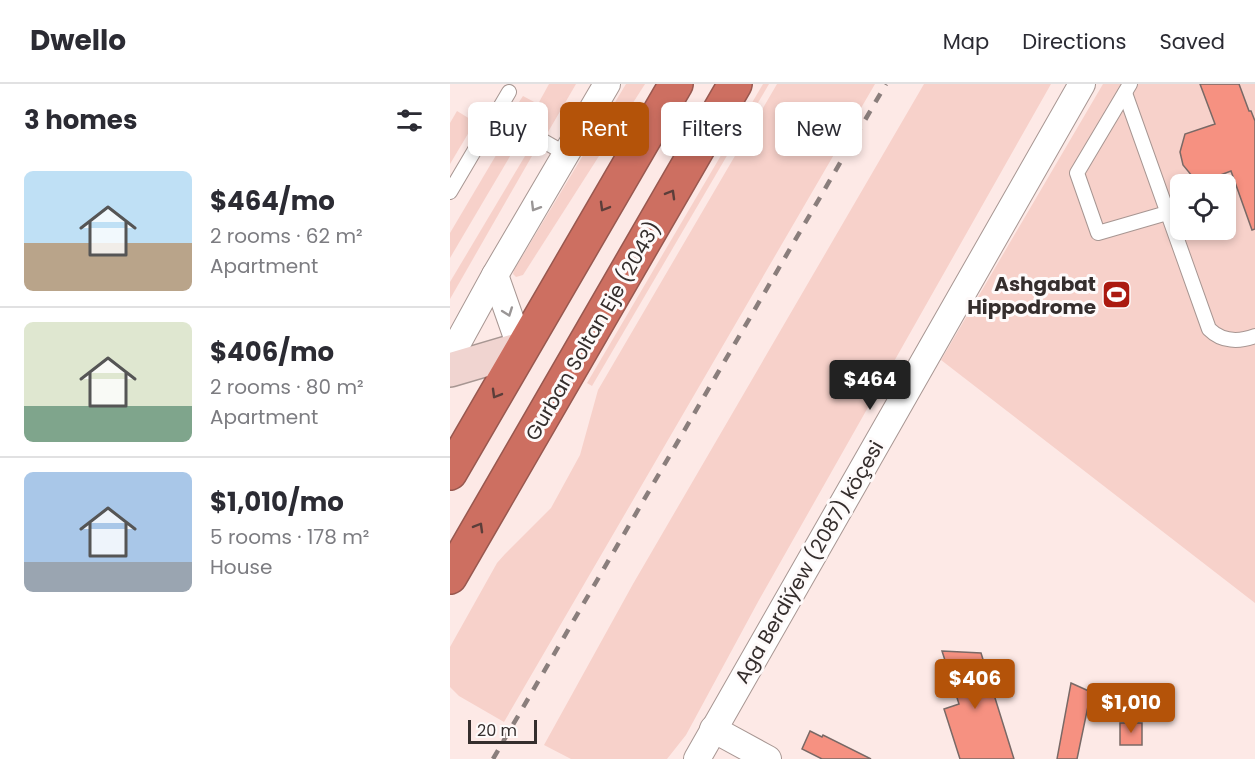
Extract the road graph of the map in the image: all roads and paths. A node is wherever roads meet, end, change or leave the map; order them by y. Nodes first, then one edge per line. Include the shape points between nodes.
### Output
1 (607, 84) edge
2 (676, 84) edge
3 (735, 84) edge
4 (1082, 84) edge
5 (1127, 88) edge
6 (509, 92) dead end
7 (503, 102) edge
8 (596, 102) edge
9 (471, 156) edge
10 (565, 156) edge
11 (450, 192) edge
12 (1167, 213) junction
13 (495, 275) junction
14 (1255, 336) edge
15 (521, 349) junction
16 (450, 357) edge
17 (450, 370) edge
18 (450, 473) edge
19 (450, 577) edge
20 (713, 729) junction
21 (697, 759) edge
22 (768, 759) edge

1 - 8 street
2 -> 15 highway
19 -> 3 highway, Gurban Soltan Eje (2043)
4 - 20 street, Aga Berdiýew (2087) köçesi
5 - 12 lane
5 - 12 lane via 1077,173 1098,233
6 - 7 lane
9 - 11 lane
10 -> 13 street
12 - 14 lane via 1209,329 1227,339
13 -> 15 street
13 - 16 street
15 - 17 main road
15 -> 18 highway
20 - 21 street, Aga Berdiýew (2087) köçesi
20 - 22 street

